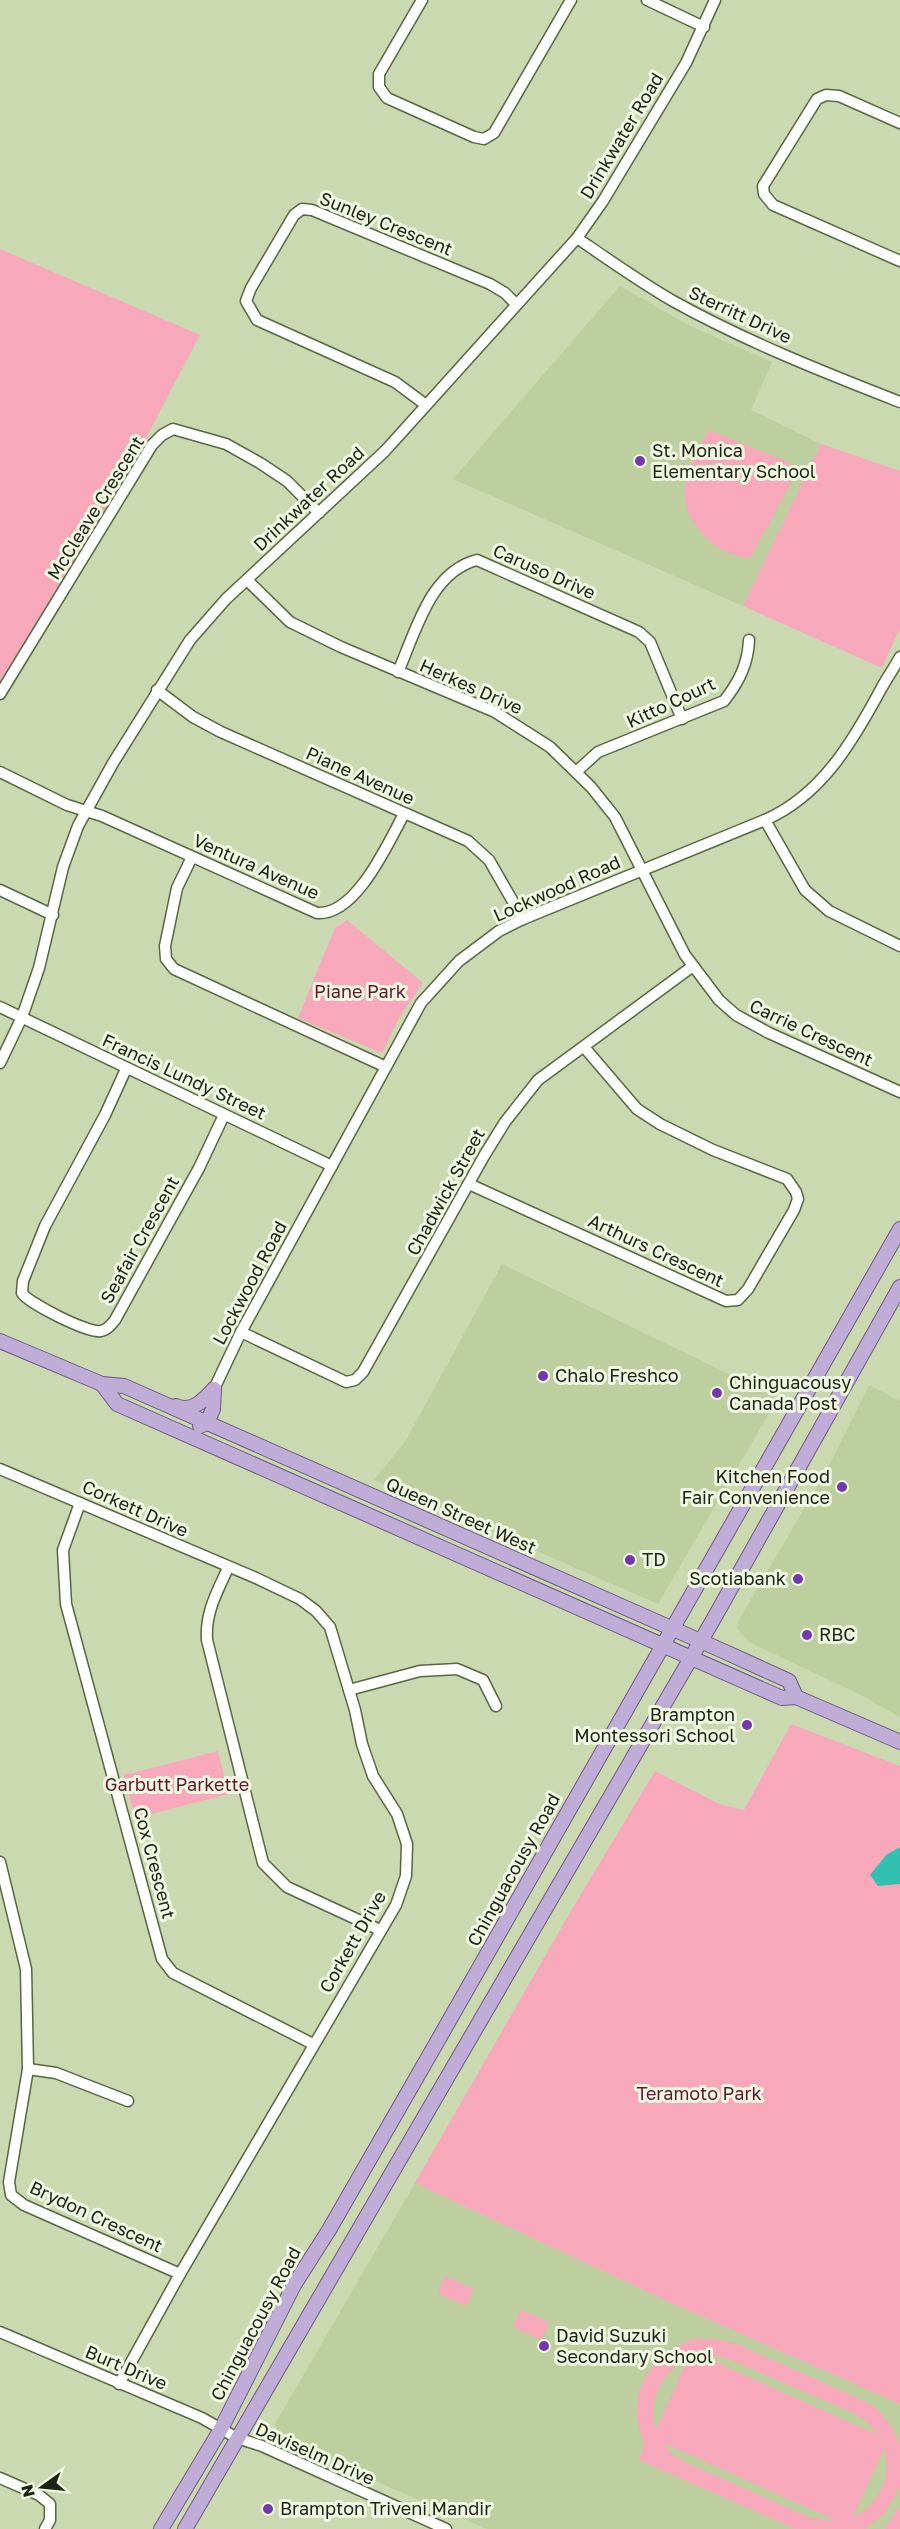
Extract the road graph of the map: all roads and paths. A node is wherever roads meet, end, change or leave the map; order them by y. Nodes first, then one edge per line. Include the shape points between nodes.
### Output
1 (422, 0) edge
2 (571, 0) edge
3 (647, 0) edge
4 (716, 0) edge
5 (704, 27) junction
6 (900, 123) edge
7 (577, 238) junction
8 (900, 261) edge
9 (516, 304) junction
10 (900, 402) edge
11 (426, 405) junction
12 (319, 513) junction
13 (247, 580) junction
14 (749, 640) dead end
15 (900, 657) edge
16 (398, 672) junction
17 (157, 690) junction
18 (0, 694) edge
19 (682, 719) junction
20 (0, 772) edge
21 (576, 772) junction
22 (88, 812) junction
23 (404, 814) junction
24 (765, 820) junction
25 (192, 857) junction
26 (642, 869) junction
27 (0, 890) edge
28 (53, 915) junction
29 (523, 919) junction
30 (900, 946) edge
31 (693, 966) junction
32 (0, 1007) edge
33 (22, 1017) junction
34 (584, 1047) junction
35 (0, 1064) edge
36 (386, 1067) junction
37 (126, 1069) junction
38 (900, 1092) edge
39 (224, 1115) junction
40 (332, 1166) junction
41 (469, 1184) junction
42 (900, 1229) edge
43 (900, 1287) edge
44 (241, 1332) junction
45 (0, 1341) edge
46 (102, 1384) junction
47 (214, 1389) junction
48 (149, 1397) junction
49 (117, 1404) junction
50 (207, 1423) junction
51 (0, 1468) edge
52 (80, 1503) junction
53 (398, 1508) junction
54 (390, 1525) junction
55 (228, 1568) junction
56 (673, 1629) junction
57 (701, 1641) junction
58 (663, 1646) junction
59 (691, 1658) junction
60 (349, 1690) junction
61 (796, 1697) junction
62 (496, 1706) dead end
63 (900, 1742) edge
64 (0, 1866) edge
65 (380, 1930) junction
66 (313, 2044) junction
67 (28, 2069) junction
68 (128, 2101) dead end
69 (180, 2274) junction
70 (0, 2332) edge
71 (119, 2384) junction
72 (221, 2429) junction
73 (237, 2438) junction
74 (0, 2478) edge
75 (45, 2529) edge
76 (161, 2529) edge
77 (186, 2529) edge
78 (446, 2529) edge

1 - 2 street via 379,74 379,87 387,98 484,139 494,134
3 - 5 street
4 - 5 street, Drinkwater Road
5 - 7 street, Drinkwater Road via 603,201
6 - 8 street via 839,96 817,99 764,186 764,194 773,205
7 - 9 street, Drinkwater Road
7 - 10 street, Sterritt Drive via 642,283 696,313 780,353
9 - 11 street, Drinkwater Road
9 - 11 street, Sunley Crescent via 490,284 312,210 302,209 294,214 251,288 246,301 250,311 268,326 395,382
11 - 12 street, Drinkwater Road via 385,451
12 - 13 street, Drinkwater Road
12 - 18 street, McCleave Crescent via 286,481 226,444 185,430 173,429 162,435 152,445
13 - 16 street, Herkes Drive via 290,622
13 - 17 street, Drinkwater Road via 190,640
14 - 19 street, Kitto Court via 748,659 724,701
15 - 24 street, Lockwood Road via 852,742 828,773 799,801
16 - 19 street, Caruso Drive via 433,594 451,571 477,560 639,632 650,642
16 - 21 street, Herkes Drive via 495,712 550,747
17 - 22 street, Drinkwater Road
17 - 23 street, Piane Avenue via 221,732
19 - 21 street, Kitto Court via 598,752
20 - 22 street
21 - 26 street, Herkes Drive via 615,817
22 - 25 street, Ventura Avenue
22 - 28 street, Drinkwater Road via 68,852
23 - 25 street, Ventura Avenue via 355,894 332,912 317,913
23 - 29 street, Piane Avenue via 468,841 489,860
24 - 26 street, Lockwood Road
24 - 30 street via 806,890 829,911
25 - 36 street via 177,888 165,952 170,964
26 - 29 street, Lockwood Road
26 - 31 street, Carrie Crescent
27 - 28 street
28 - 33 street, Drinkwater Road
29 - 36 street, Lockwood Road via 459,961 421,1003
31 - 34 street, Chadwick Street
31 - 38 street, Carrie Crescent via 736,1015
32 - 33 street, Francis Lundy Street
33 - 35 street, Drinkwater Road
33 - 37 street, Francis Lundy Street
34 - 41 street, Chadwick Street via 538,1080 505,1122
34 - 41 street, Arthurs Crescent via 637,1109 660,1125 787,1179 796,1192 794,1210 748,1289 738,1300 726,1301
36 - 40 street, Lockwood Road
37 - 39 street, Francis Lundy Street
37 - 39 street, Seafair Crescent via 45,1226 23,1281 22,1293 29,1302 91,1330 108,1328 200,1167
39 - 40 street, Francis Lundy Street
40 - 44 street, Lockwood Road
41 - 44 street, Chadwick Street via 387,1332 355,1380 346,1382
42 - 56 main road, Chinguacousy Road
43 - 57 main road
44 - 47 street, Lockwood Road
45 - 46 main road, Queen Street West
46 - 48 main road, Queen Street West via 124,1386
46 - 49 main road, Queen Street West
47 - 48 main road via 194,1407 183,1409
47 - 50 main road via 213,1409
48 - 50 main road, Queen Street West
49 - 50 main road via 125,1399 191,1429
49 - 54 main road, Queen Street West
50 - 53 main road, Queen Street West
51 - 52 street, Corkett Drive
52 - 55 street, Corkett Drive
52 - 66 street, Cox Crescent via 63,1550 66,1604 162,1959 173,1973
53 - 54 main road
53 - 56 main road, Queen Street West
54 - 58 main road, Queen Street West
55 - 60 street, Corkett Drive via 300,1599 316,1611 330,1628
55 - 65 street via 209,1611 207,1640 263,1863 287,1887
56 - 57 main road, Queen Street West
56 - 58 main road, Chinguacousy Road
57 - 59 main road
57 - 61 main road, Queen Street West via 789,1681
58 - 59 main road, Queen Street West
58 - 72 main road, Chinguacousy Road via 329,2230 294,2284
59 - 61 main road, Queen Street West via 782,1698
59 - 73 main road
60 - 62 street via 420,1671 458,1669 483,1680
60 - 65 street, Corkett Drive via 373,1776 397,1814 406,1844 406,1876 396,1905
61 - 63 main road, Queen Street West
64 - 67 street, Brydon Crescent via 26,1969
65 - 66 street, Corkett Drive
66 - 69 street, Corkett Drive
67 - 68 street via 56,2073
67 - 69 street, Brydon Crescent via 9,2182 11,2195 24,2205
69 - 71 street, Corkett Drive
70 - 71 street, Burt Drive
71 - 72 street, Burt Drive
72 - 73 street, Burt Drive
72 - 76 main road, Chinguacousy Road
73 - 77 main road
73 - 78 street, Daviselm Drive
74 - 75 street via 50,2504 50,2520

